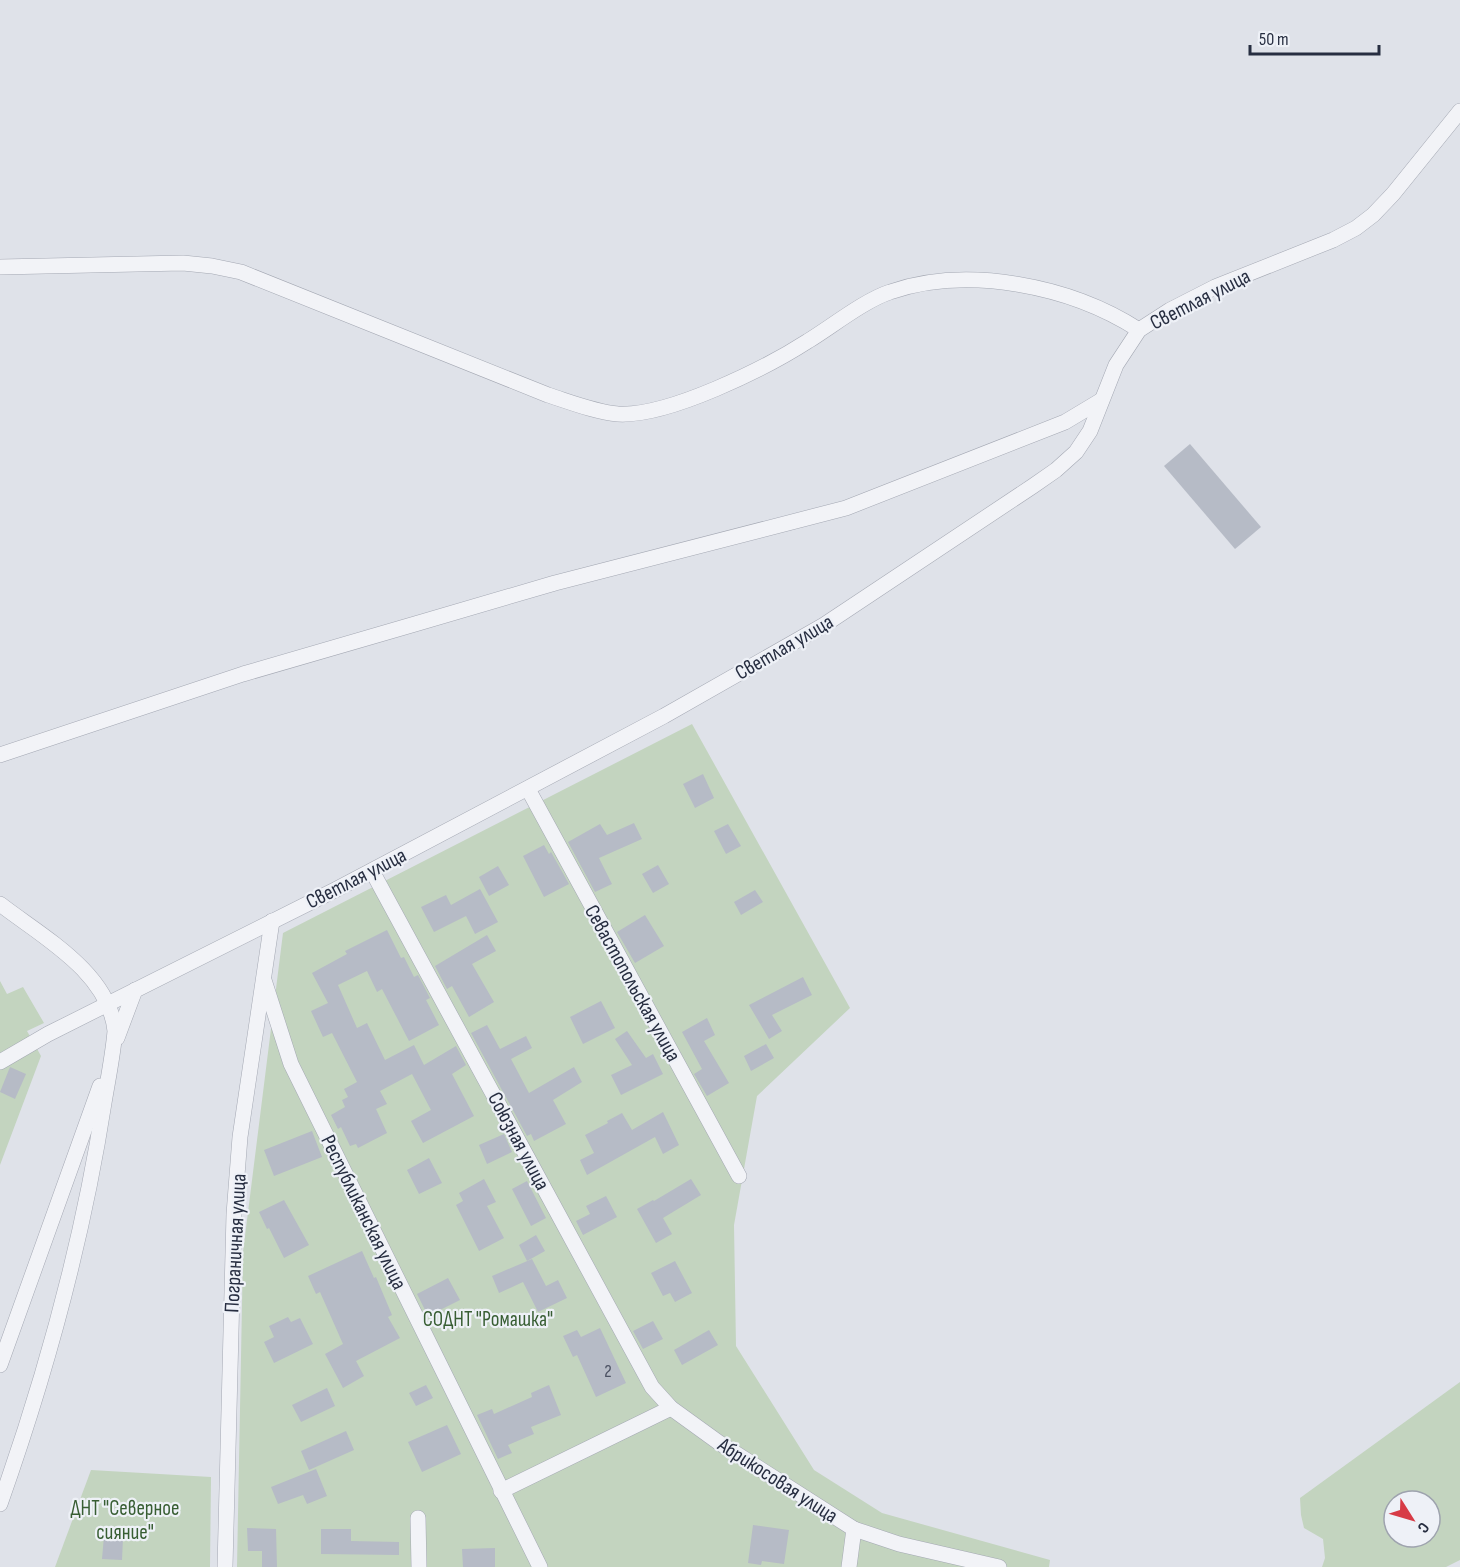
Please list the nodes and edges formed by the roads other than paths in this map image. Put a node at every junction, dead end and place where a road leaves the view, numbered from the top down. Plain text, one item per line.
1 (1460, 111) edge
2 (0, 267) edge
3 (1139, 330) junction
4 (1100, 401) junction
5 (0, 755) edge
6 (528, 789) junction
7 (372, 871) junction
8 (0, 903) edge
9 (272, 921) junction
10 (264, 980) junction
11 (135, 990) junction
12 (107, 1004) junction
13 (114, 1048) junction
14 (1, 1064) edge
15 (739, 1176) dead end
16 (0, 1365) edge
17 (671, 1408) junction
18 (501, 1491) junction
19 (0, 1504) edge
20 (418, 1518) dead end
21 (854, 1529) junction
22 (225, 1567) edge
23 (419, 1567) edge
24 (540, 1567) edge
25 (849, 1567) edge
26 (999, 1567) edge

1 - 3 street, Светлая улица
2 - 3 street
3 - 4 street, Светлая улица
4 - 5 street
4 - 6 street, Светлая улица
6 - 7 street, Светлая улица
6 - 15 street, Севастопольская улица
7 - 9 street, Светлая улица
7 - 17 street, Союзная улица
8 - 12 street
9 - 10 street, Пограничная улица
9 - 11 street, Светлая улица
10 - 18 street, Республиканская улица
10 - 22 street, Пограничная улица
11 - 12 street, Светлая улица
11 - 13 street
12 - 13 street
12 - 14 street, Светлая улица
13 - 16 street
13 - 19 street
17 - 18 street
17 - 21 street, Абрикосовая улица
18 - 24 street, Республиканская улица
20 - 23 street
21 - 25 street, Абрикосовая улица
21 - 26 street

